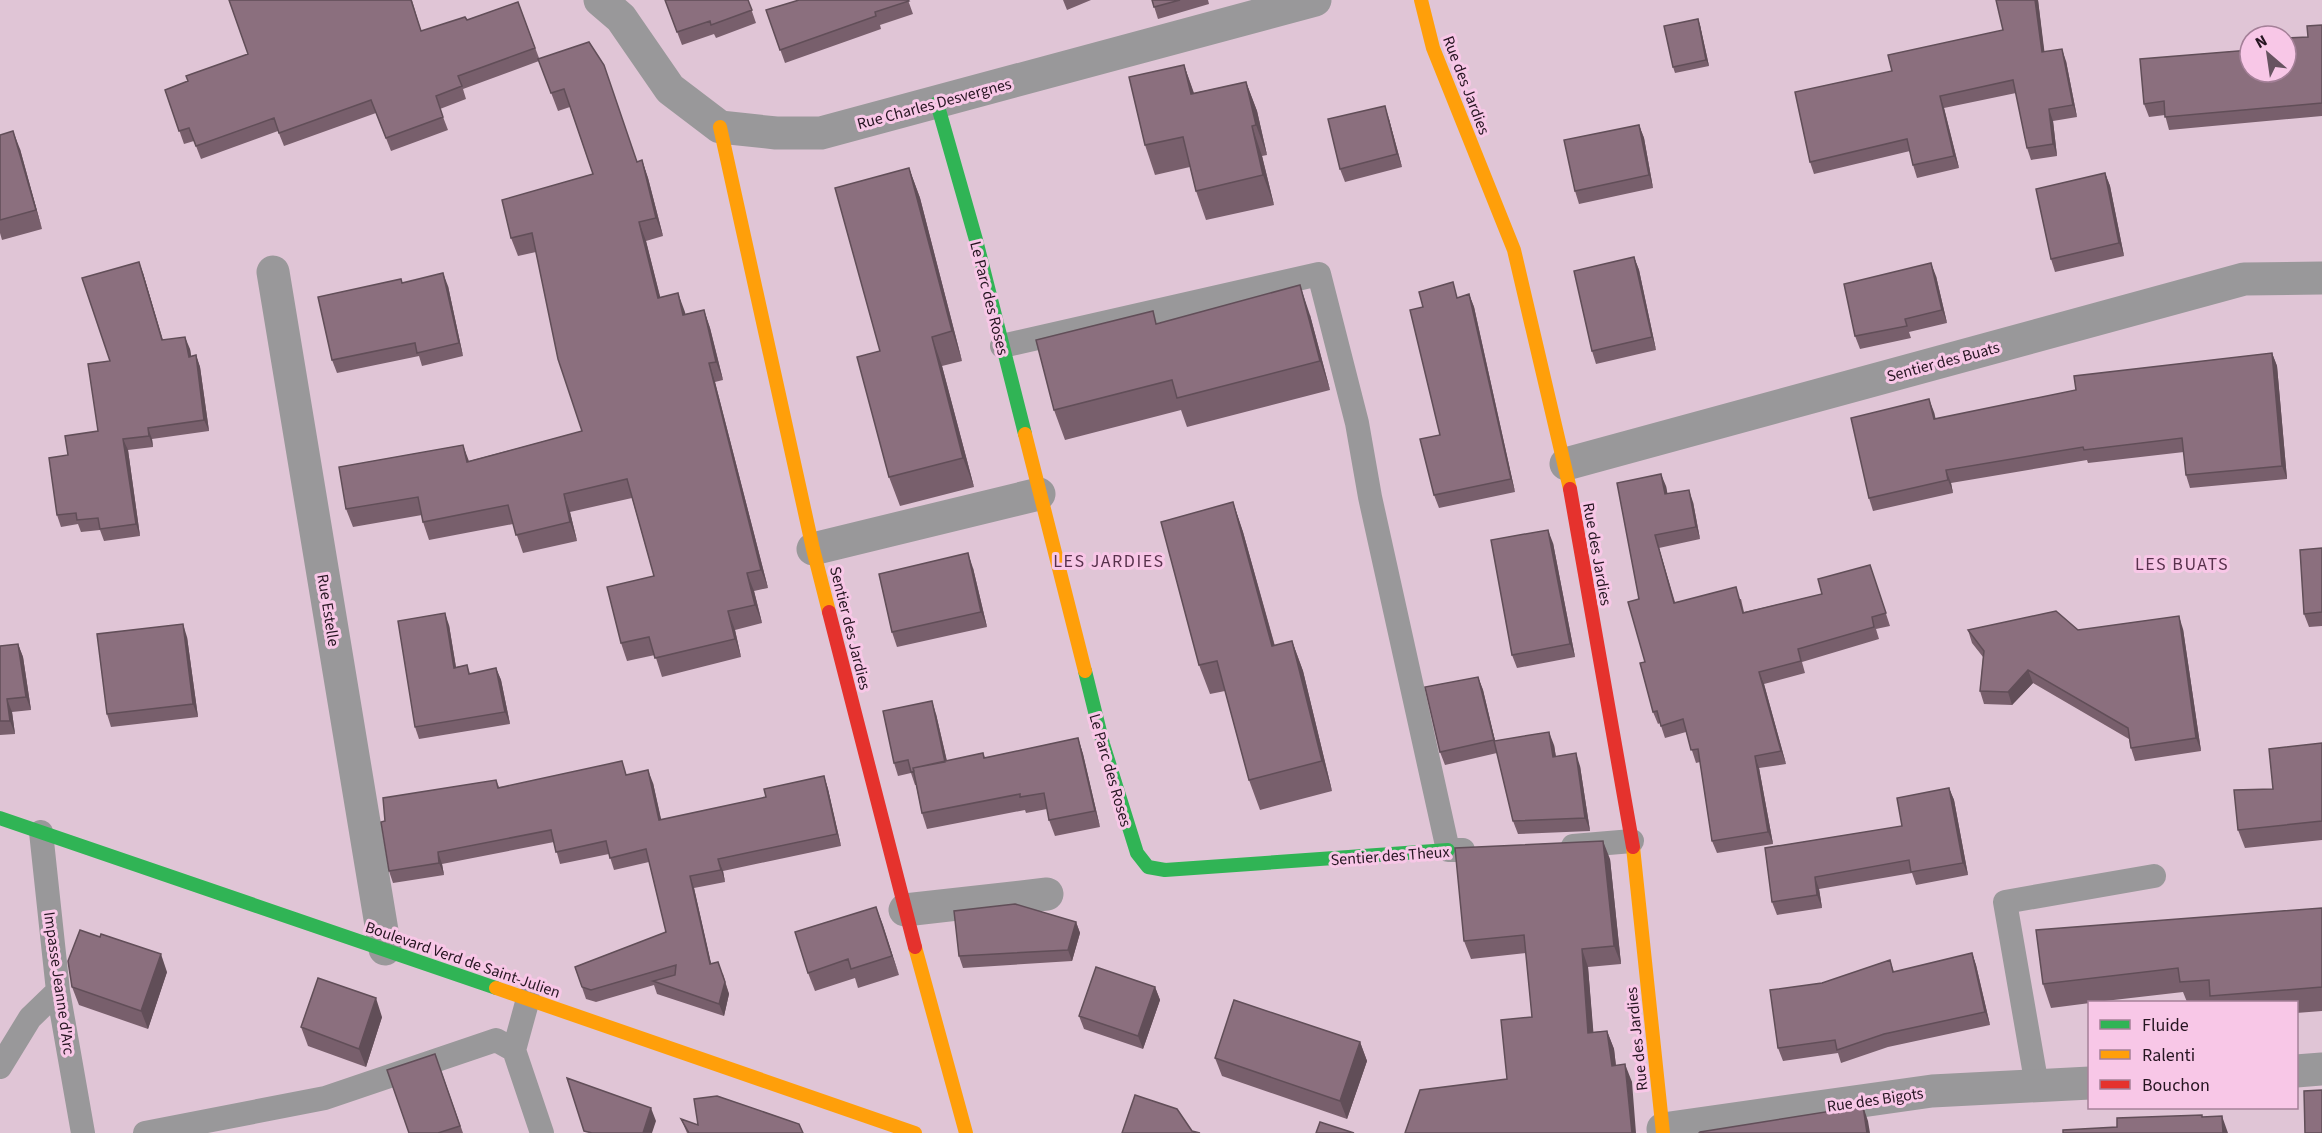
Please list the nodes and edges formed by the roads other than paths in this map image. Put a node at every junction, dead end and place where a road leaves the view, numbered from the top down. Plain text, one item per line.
1 (600, 0) edge
2 (1315, 0) edge
3 (1421, 0) edge
4 (937, 103) junction
5 (720, 127) junction
6 (273, 272) dead end
7 (2322, 278) edge
8 (1002, 346) junction
9 (1566, 464) junction
10 (1039, 494) junction
11 (813, 549) junction
12 (0, 818) edge
13 (41, 832) junction
14 (1632, 841) junction
15 (1548, 847) edge
16 (1481, 849) edge
17 (1448, 850) junction
18 (1148, 867) joint
19 (2154, 876) dead end
20 (1047, 894) dead end
21 (905, 910) junction
22 (385, 949) junction
23 (58, 992) junction
24 (528, 999) junction
25 (514, 1050) junction
26 (0, 1067) edge
27 (2322, 1069) edge
28 (2298, 1071) edge
29 (2088, 1083) edge
30 (2037, 1086) junction
31 (1663, 1131) edge
32 (83, 1133) edge
33 (145, 1133) edge
34 (542, 1133) edge
35 (915, 1133) edge
36 (966, 1133) edge

1 - 5 street
2 - 4 street, Rue Charles Desvergnes
3 - 9 street, Rue des Jardies
4 - 5 street, Rue Charles Desvergnes
4 - 8 street, Le Parc des Roses
5 - 11 street, Sentier des Jardies
6 - 22 street, Rue Estelle
7 - 9 street, Sentier des Buats
8 - 10 street, Le Parc des Roses
8 - 17 lane
9 - 14 street, Rue des Jardies
10 - 11 street
10 - 18 street, Le Parc des Roses
11 - 21 street, Sentier des Jardies
12 - 13 street, Boulevard Verd de Saint-Julien
13 - 22 street, Boulevard Verd de Saint-Julien
13 - 23 lane, Impasse Jeanne d'Arc
14 - 15 lane
14 - 31 street, Rue des Jardies
16 - 17 lane, Sentier des Theux
17 - 18 street, Sentier des Theux
19 - 30 lane
20 - 21 street
21 - 36 street, Sentier des Jardies
22 - 24 street, Boulevard Verd de Saint-Julien
23 - 26 lane
23 - 32 lane, Impasse Jeanne d'Arc
24 - 25 lane
24 - 35 street, Boulevard Verd de Saint-Julien
25 - 33 lane
25 - 34 lane
27 - 28 street
29 - 30 street, Rue des Bigots
30 - 31 street, Rue des Bigots

